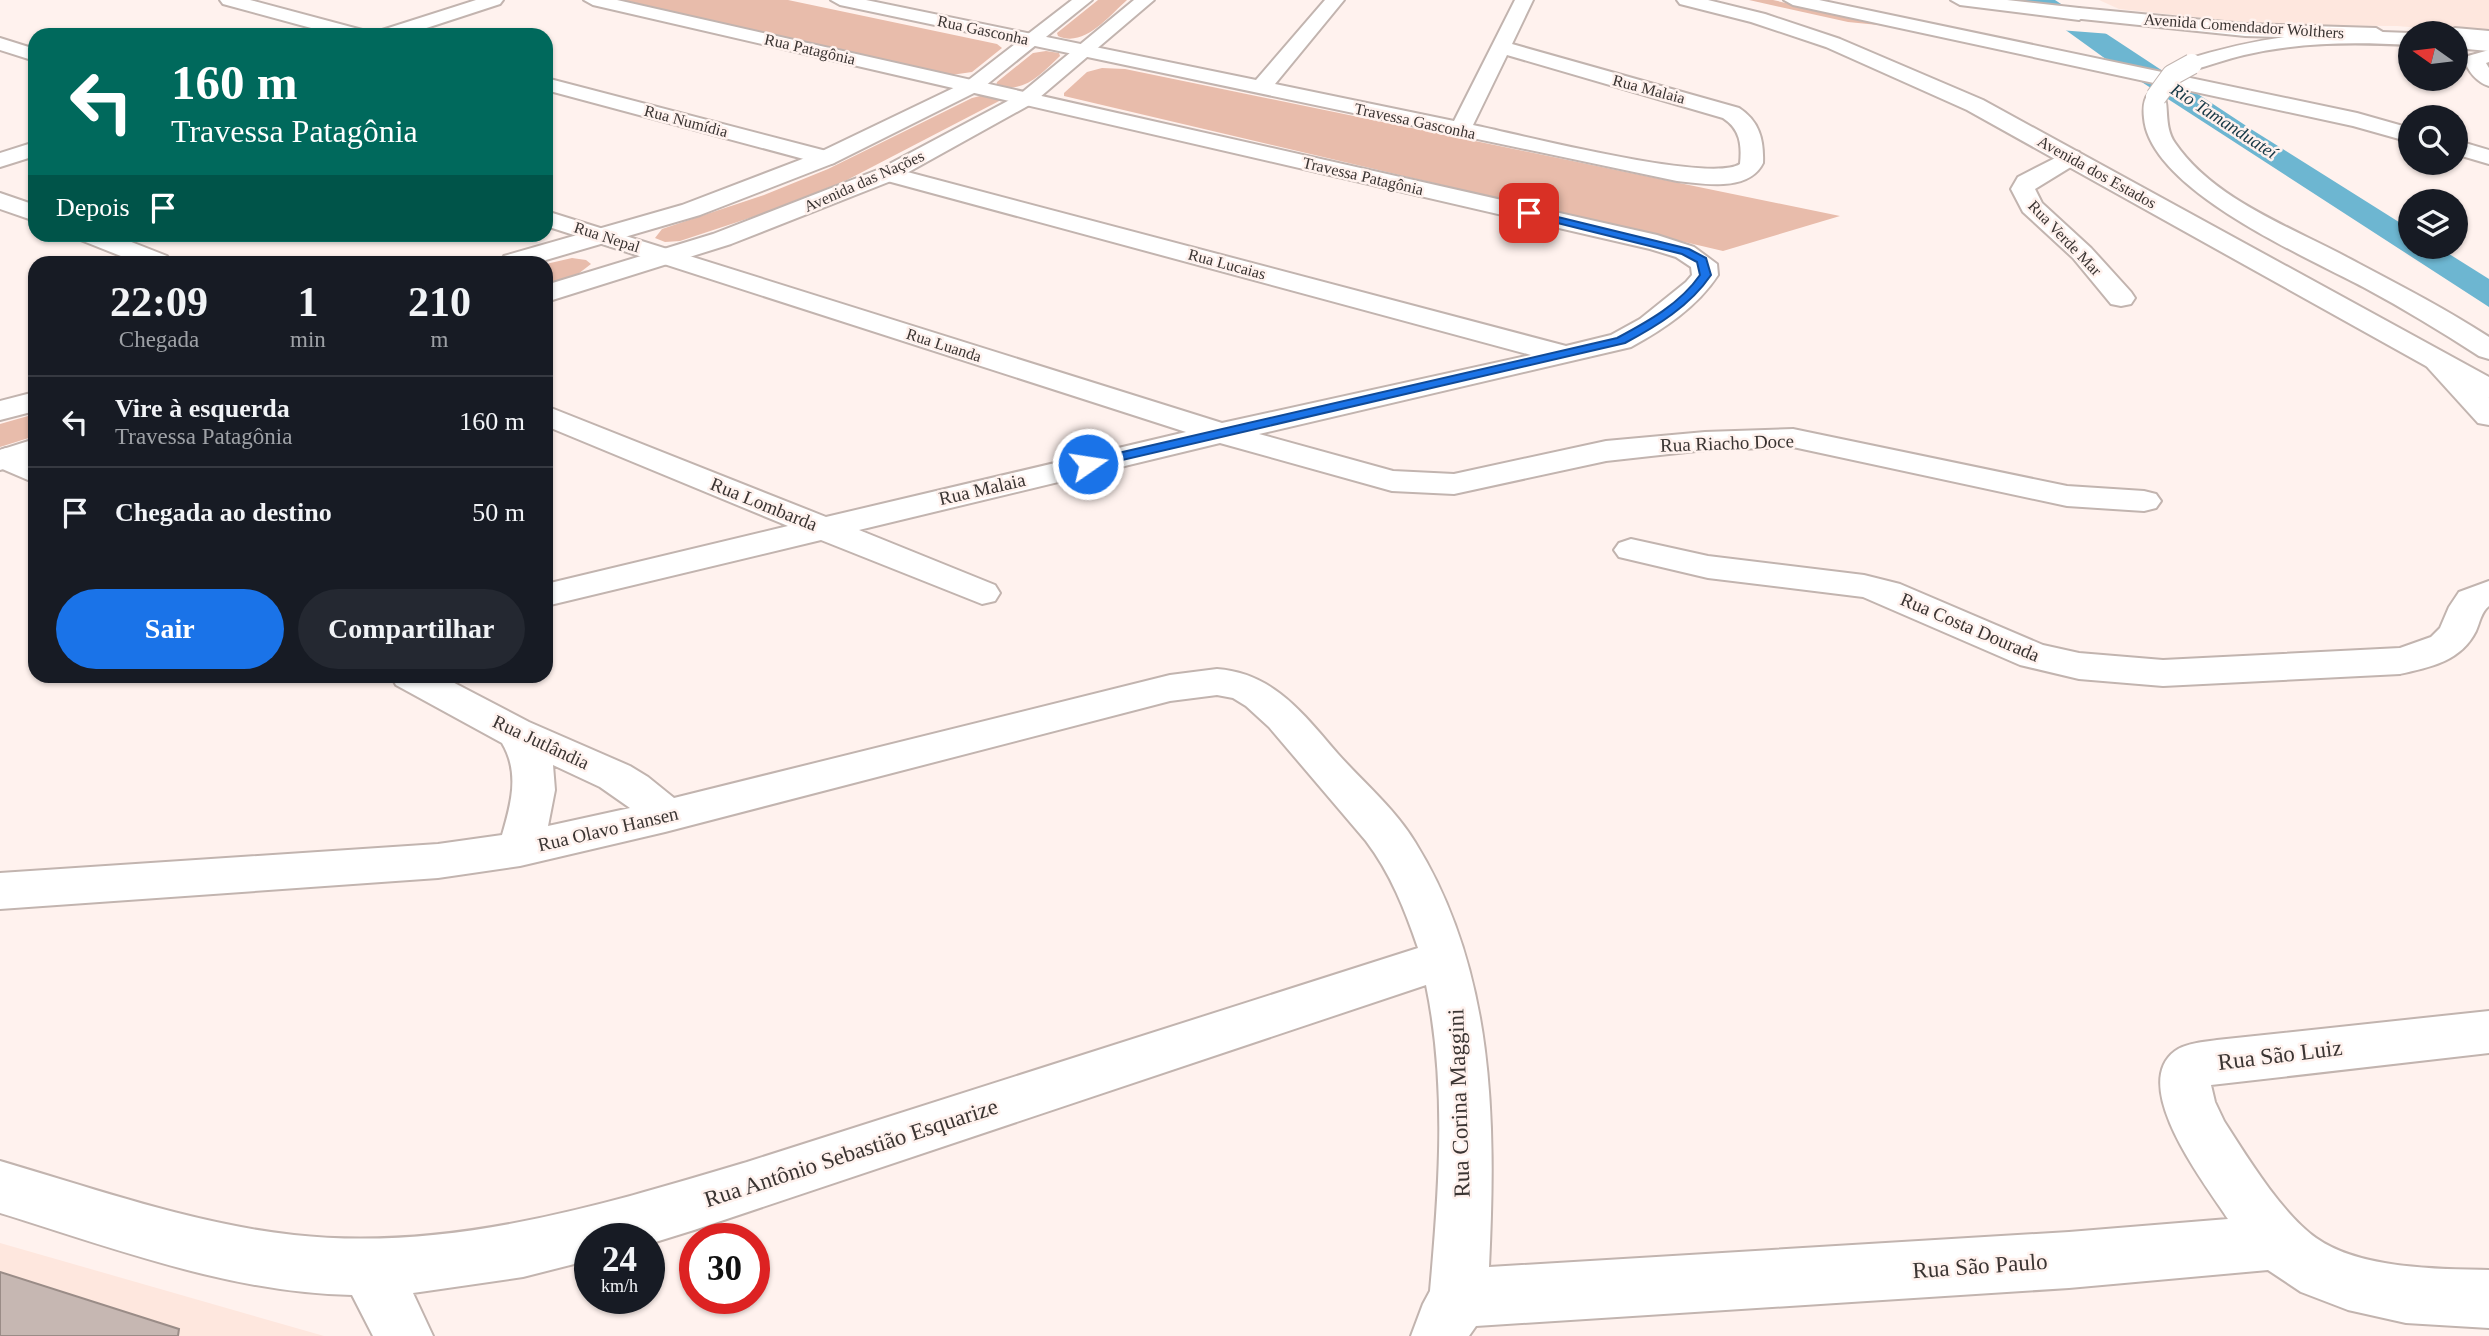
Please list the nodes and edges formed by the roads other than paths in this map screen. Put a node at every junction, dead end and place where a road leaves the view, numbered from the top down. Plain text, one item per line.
1 (229, 0) edge
2 (494, 0) edge
3 (593, 0) edge
4 (840, 0) edge
5 (908, 0) edge
6 (1083, 0) edge
7 (1145, 0) edge
8 (1335, 0) edge
9 (1524, 0) edge
10 (1686, 0) edge
11 (1793, 0) edge
12 (1960, 0) edge
13 (885, 9) junction
14 (333, 28) edge
15 (408, 28) edge
16 (2398, 34) edge
17 (2468, 35) edge
18 (2489, 37) edge
19 (2398, 39) edge
20 (1032, 40) junction
21 (2468, 43) edge
22 (0, 44) edge
23 (2489, 45) edge
24 (1500, 47) junction
25 (28, 53) edge
26 (1085, 53) junction
27 (2489, 57) edge
28 (2489, 80) edge
29 (553, 86) edge
30 (973, 86) junction
31 (1260, 89) junction
32 (1026, 99) junction
33 (1460, 130) junction
34 (2398, 132) edge
35 (28, 151) edge
36 (2468, 151) edge
37 (2071, 157) junction
38 (2489, 157) edge
39 (826, 158) junction
40 (0, 160) edge
41 (1746, 171) joint
42 (888, 174) junction
43 (0, 200) edge
44 (28, 211) edge
45 (553, 220) edge
46 (604, 236) junction
47 (107, 242) edge
48 (143, 256) edge
49 (534, 256) edge
50 (667, 256) junction
51 (1698, 257) joint
52 (553, 292) edge
53 (2121, 298) dead end
54 (2489, 350) edge
55 (1565, 355) junction
56 (2439, 363) junction
57 (2489, 389) edge
58 (28, 403) edge
59 (0, 411) edge
60 (2489, 416) edge
61 (553, 418) edge
62 (1221, 433) junction
63 (14, 456) edge
64 (28, 468) edge
65 (1392, 481) joint
66 (2144, 500) dead end
67 (821, 527) junction
68 (1631, 550) dead end
69 (2489, 592) edge
70 (553, 593) edge
71 (982, 593) dead end
72 (1202, 682) joint
73 (423, 683) edge
74 (517, 733) junction
75 (665, 816) junction
76 (520, 849) junction
77 (0, 891) edge
78 (1445, 959) junction
79 (2489, 1032) edge
80 (0, 1187) edge
81 (2278, 1242) junction
82 (368, 1268) junction
83 (2489, 1299) edge
84 (1449, 1317) edge
85 (404, 1336) edge

1 - 14 main road
2 - 15 main road
3 - 30 main road, Rua Patagônia
4 - 13 main road, Rua Gasconha
5 - 13 main road
6 - 20 main road, Avenida das Nações
7 - 26 main road, Avenida das Nações
8 - 31 main road
9 - 24 main road
10 - 37 main road, Avenida dos Estados
11 - 34 main road
12 - 16 main road, Avenida Comendador Wolthers
13 - 20 main road, Rua Gasconha
17 - 18 main road
19 - 54 main road, bridge
20 - 26 main road, Rua Gasconha
20 - 30 main road, Avenida das Nações
21 - 23 main road
22 - 25 main road
24 - 33 main road
24 - 41 main road, Rua Malaia
26 - 31 main road, Travessa Gasconha
26 - 32 main road, Avenida das Nações
27 - 28 main road
29 - 39 main road, Rua Numídia
30 - 32 main road, Rua Patagônia
30 - 39 main road, Avenida das Nações
31 - 33 main road, Travessa Gasconha
32 - 42 main road, Avenida das Nações
32 - 51 main road, Travessa Patagônia
33 - 41 main road, Travessa Gasconha
35 - 40 main road
36 - 38 main road
37 - 53 main road, Rua Verde Mar
37 - 56 main road, Avenida dos Estados
39 - 46 main road, Avenida das Nações
42 - 50 main road, Avenida das Nações
42 - 55 main road, Rua Lucaias
43 - 44 main road
45 - 46 main road, Rua Nepal
46 - 49 main road, Avenida das Nações
46 - 50 main road, Rua Nepal
47 - 48 main road
50 - 52 main road, Avenida das Nações
50 - 62 main road, Rua Luanda
51 - 55 main road, Rua Malaia
55 - 62 main road, Rua Malaia
56 - 57 main road, Avenida dos Estados
56 - 60 main road
58 - 59 main road
61 - 67 main road, Rua Lombarda
62 - 65 main road, Rua Luanda
62 - 67 main road, Rua Malaia
63 - 64 main road
65 - 66 main road, Rua Riacho Doce
67 - 70 main road, Rua Malaia
67 - 71 main road, Rua Lombarda
68 - 69 main road, Rua Costa Dourada
72 - 75 main road, Rua Olavo Hansen
72 - 78 main road, Rua Corina Maggini
73 - 74 main road, Rua Jutlândia
74 - 75 main road, Rua Jutlândia
74 - 76 main road
75 - 76 main road, Rua Olavo Hansen
76 - 77 main road, Rua Olavo Hansen
78 - 82 main road, Rua Antônio Sebastião Esquarize
78 - 84 main road, Rua Corina Maggini
79 - 81 main road, Rua São Luiz
80 - 82 main road, Rua Antônio Sebastião Esquarize
81 - 83 main road
81 - 84 main road, Rua São Paulo
82 - 85 main road

